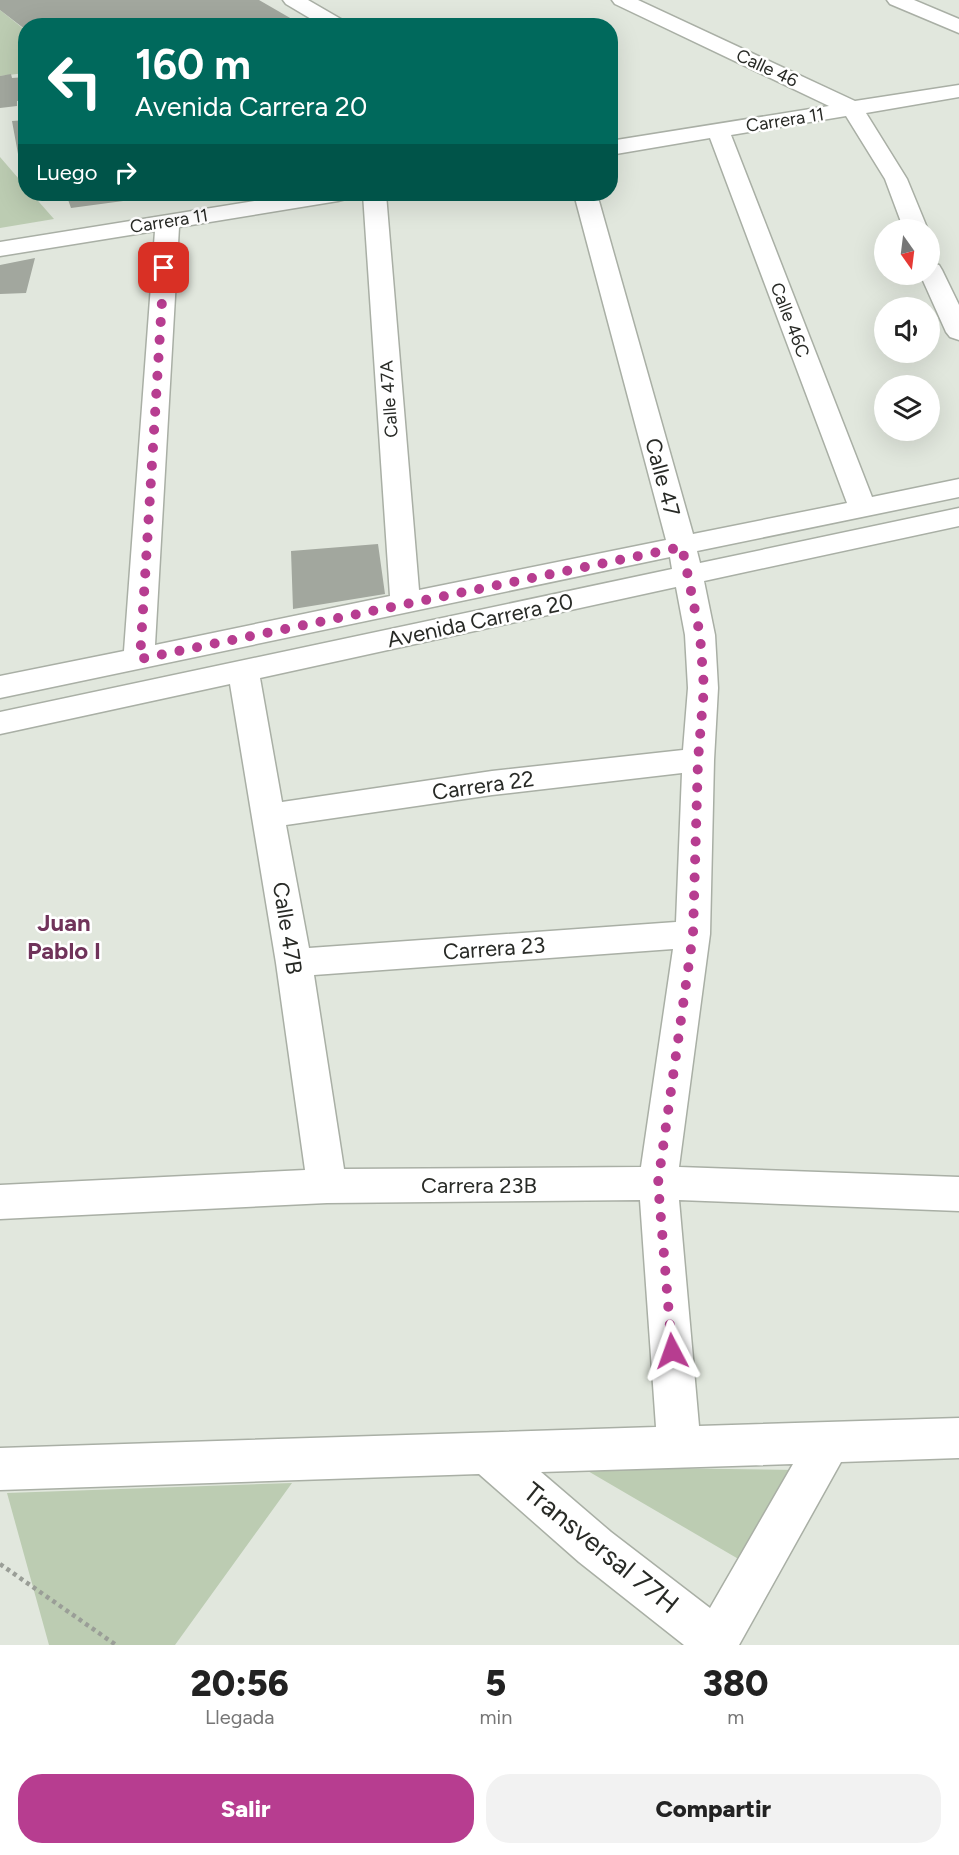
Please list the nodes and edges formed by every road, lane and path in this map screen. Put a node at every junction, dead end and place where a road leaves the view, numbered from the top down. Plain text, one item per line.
1 (335, 0) edge
2 (622, 0) edge
3 (897, 0) edge
4 (301, 5) edge
5 (325, 18) edge
6 (959, 27) edge
7 (959, 91) edge
8 (852, 108) junction
9 (718, 130) junction
10 (618, 147) edge
11 (295, 201) edge
12 (375, 201) edge
13 (587, 201) edge
14 (912, 219) edge
15 (167, 222) junction
16 (0, 249) edge
17 (937, 285) edge
18 (959, 332) edge
19 (959, 488) edge
20 (863, 509) junction
21 (959, 518) edge
22 (686, 561) junction
23 (405, 604) junction
24 (140, 659) junction
25 (243, 671) junction
26 (0, 687) edge
27 (0, 723) edge
28 (698, 760) junction
29 (269, 816) junction
30 (693, 934) junction
31 (294, 963) junction
32 (658, 1183) junction
33 (327, 1186) junction
34 (959, 1194) edge
35 (0, 1203) edge
36 (829, 1442) junction
37 (948, 1444) edge
38 (679, 1446) junction
39 (487, 1453) junction
40 (0, 1469) edge
41 (0, 1564) edge
42 (117, 1645) edge

1 - 4 street
2 - 8 street, Calle 46
3 - 6 street
4 - 5 street
7 - 8 street, Carrera 11
8 - 9 street, Carrera 11
8 - 14 street
9 - 10 street, Carrera 11
9 - 20 street, Calle 46C
11 - 15 street, Carrera 11
12 - 23 street, Calle 47A
13 - 22 street, Calle 47
15 - 16 street, Carrera 11
15 - 24 street
17 - 18 street
19 - 20 street, Avenida Carrera 20
20 - 22 street, Avenida Carrera 20
21 - 22 street, Avenida Carrera 20
22 - 23 street, Avenida Carrera 20
22 - 25 street, Avenida Carrera 20
22 - 28 street, Calle 47
23 - 24 street, Avenida Carrera 20
24 - 26 street, Avenida Carrera 20
25 - 27 street, Avenida Carrera 20
25 - 29 street, Calle 47B
28 - 29 street, Carrera 22
28 - 30 street, Calle 47
29 - 31 street, Calle 47B
30 - 31 street, Carrera 23
30 - 32 street, Calle 47
31 - 33 street, Calle 47B
32 - 33 street, Carrera 23B
32 - 34 street, Carrera 23B
32 - 38 street, Calle 47
33 - 35 street, Carrera 23B
36 - 37 street
36 - 38 street
36 - 39 street, Transversal 77H
38 - 39 street
39 - 40 street
41 - 42 path

